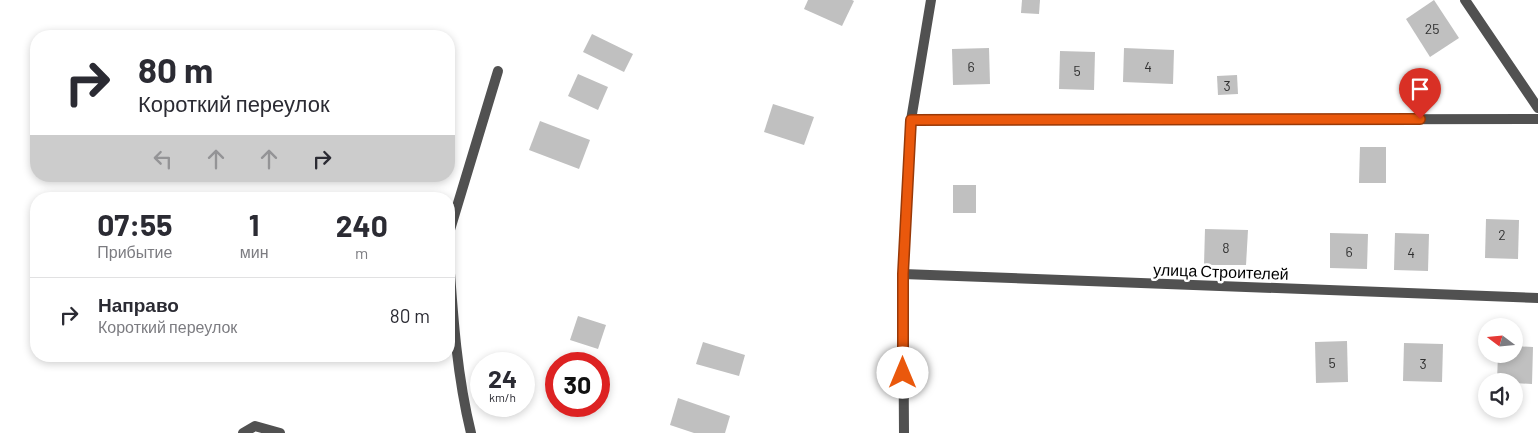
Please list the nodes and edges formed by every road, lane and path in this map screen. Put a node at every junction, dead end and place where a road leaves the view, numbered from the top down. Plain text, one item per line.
1 (931, 0) edge
2 (1465, 0) edge
3 (498, 71) dead end
4 (1538, 108) edge
5 (1538, 119) edge
6 (911, 120) junction
7 (455, 213) edge
8 (903, 274) junction
9 (1538, 298) edge
10 (455, 332) edge
11 (242, 433) edge
12 (280, 433) edge
13 (471, 433) edge
14 (904, 433) edge

1 - 6 street
2 - 4 street
3 - 7 street
5 - 6 street
6 - 8 street
8 - 9 street, улица Строителей
8 - 14 street
10 - 13 street
11 - 12 street

